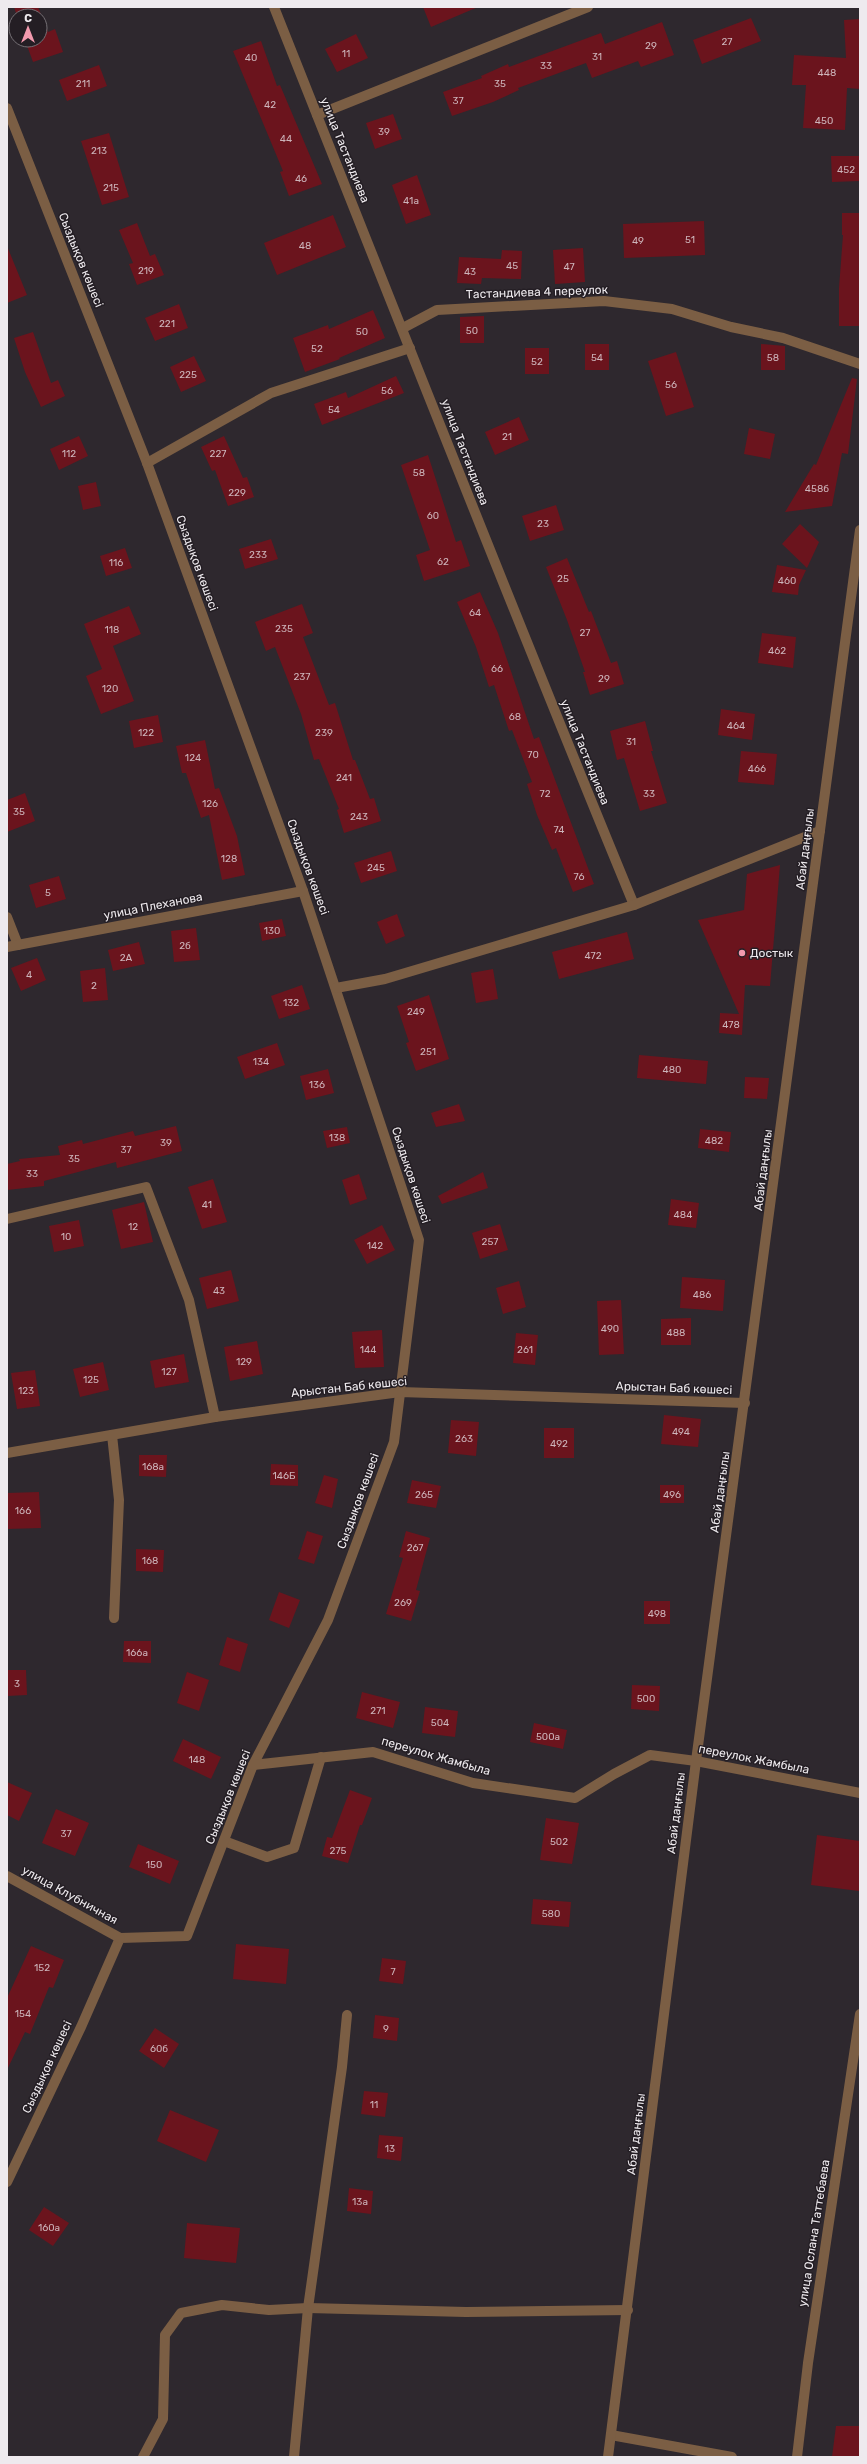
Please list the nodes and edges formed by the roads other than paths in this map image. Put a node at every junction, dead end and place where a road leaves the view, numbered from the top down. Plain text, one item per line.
1 (274, 7) edge
2 (588, 7) edge
3 (7, 108) edge
4 (317, 115) junction
5 (403, 328) junction
6 (410, 348) junction
7 (860, 364) edge
8 (147, 463) junction
9 (860, 530) edge
10 (820, 831) junction
11 (303, 891) junction
12 (634, 905) junction
13 (7, 917) edge
14 (18, 944) junction
15 (7, 947) edge
16 (336, 988) junction
17 (7, 1219) edge
18 (400, 1392) junction
19 (745, 1404) junction
20 (215, 1417) junction
21 (112, 1435) junction
22 (7, 1453) edge
23 (114, 1618) dead end
24 (321, 1757) junction
25 (696, 1761) junction
26 (253, 1765) junction
27 (860, 1793) edge
28 (224, 1841) junction
29 (7, 1876) edge
30 (120, 1938) junction
31 (860, 2014) edge
32 (347, 2015) dead end
33 (7, 2182) edge
34 (308, 2308) junction
35 (628, 2310) junction
36 (611, 2435) junction
37 (143, 2457) edge
38 (294, 2457) edge
39 (608, 2457) edge
40 (732, 2457) edge
41 (797, 2457) edge

1 - 4 street, улица Тастандиева
2 - 4 street
3 - 8 street, Сыздықов көшесі
4 - 5 street, улица Тастандиева
5 - 6 street, улица Тастандиева
5 - 7 street, Тастандиева 4 переулок
6 - 8 street
6 - 12 street, улица Тастандиева
8 - 11 street, Сыздықов көшесі
9 - 10 street, Абай даңғылы
10 - 12 street
10 - 19 street, Абай даңғылы
11 - 14 street, улица Плеханова
11 - 16 street, Сыздықов көшесі
12 - 16 street
13 - 14 street
14 - 15 street, улица Плеханова
16 - 18 street, Сыздықов көшесі
17 - 20 street
18 - 19 street, Арыстан Баб көшесі
18 - 20 street, Арыстан Баб көшесі
18 - 26 street, Сыздықов көшесі
19 - 25 street, Абай даңғылы
20 - 21 street, Арыстан Баб көшесі
21 - 22 street, Арыстан Баб көшесі
21 - 23 street
24 - 25 street, переулок Жамбыла
24 - 26 street, переулок Жамбыла
24 - 28 street
25 - 27 street, переулок Жамбыла
25 - 35 street, Абай даңғылы
26 - 28 street, Сыздықов көшесі
28 - 30 street, Сыздықов көшесі
29 - 30 street, улица Клубничная
30 - 33 street, Сыздықов көшесі
31 - 41 street, улица Ослана Таттебаева
32 - 34 street
34 - 35 street
34 - 37 street
34 - 38 street
35 - 36 street, Абай даңғылы
36 - 39 street, Абай даңғылы
36 - 40 street

